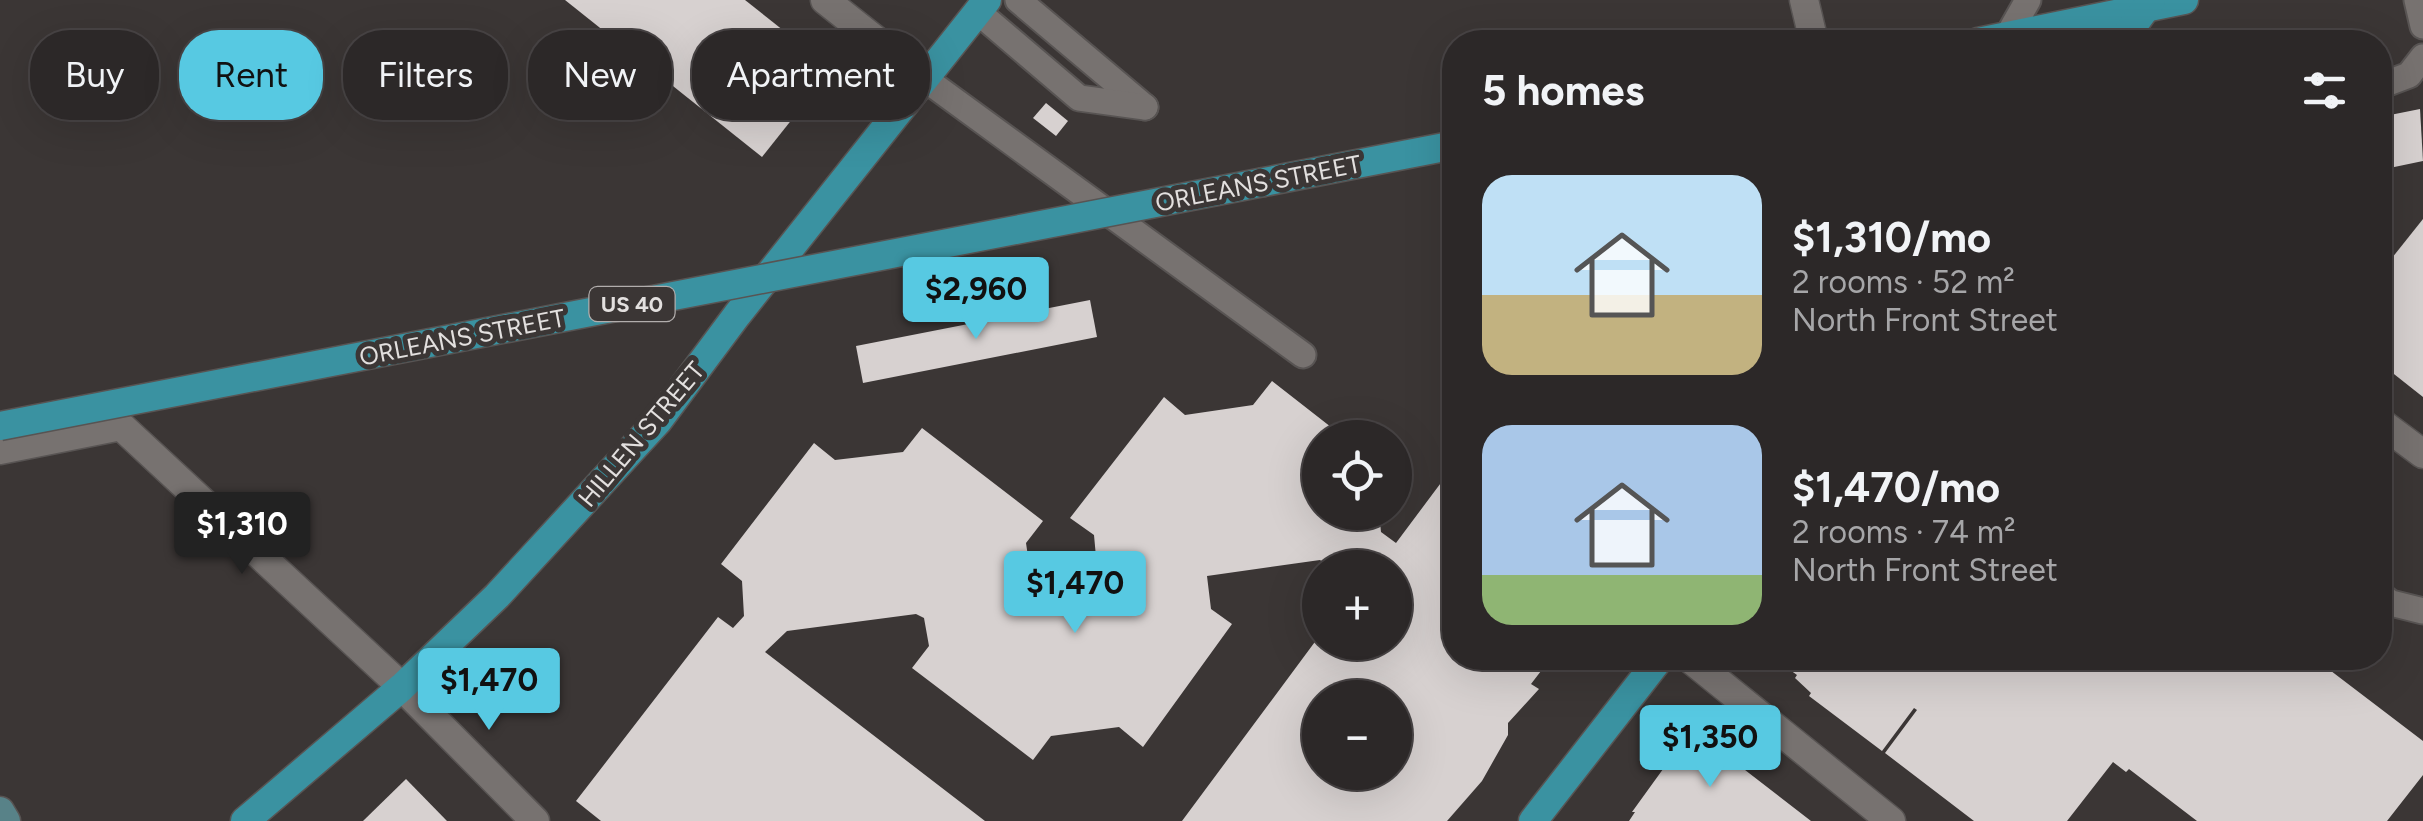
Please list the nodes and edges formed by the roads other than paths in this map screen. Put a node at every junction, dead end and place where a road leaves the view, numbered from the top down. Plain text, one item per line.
1 (825, 0) edge
2 (1018, 0) edge
3 (1804, 0) edge
4 (2028, 0) edge
5 (2184, 0) edge
6 (2417, 0) edge
7 (2150, 4) edge
8 (982, 6) edge
9 (2423, 26) edge
10 (863, 30) edge
11 (1811, 30) edge
12 (2012, 30) edge
13 (2038, 30) edge
14 (2130, 30) edge
15 (2423, 57) edge
16 (930, 73) edge
17 (2392, 82) edge
18 (930, 83) edge
19 (892, 120) edge
20 (1442, 148) edge
21 (1303, 356) dead end
22 (0, 426) edge
23 (2392, 431) edge
24 (0, 450) edge
25 (2423, 454) edge
26 (2392, 603) edge
27 (2423, 612) edge
28 (1651, 670) edge
29 (1704, 670) edge
30 (402, 687) junction
31 (0, 812) edge
32 (6, 821) edge
33 (245, 821) edge
34 (535, 821) edge
35 (1533, 821) edge
36 (1891, 821) edge

1 - 10 street
2 - 8 lane
3 - 11 street
4 - 12 lane
5 - 7 main road
6 - 9 lane
7 - 13 main road
7 - 14 main road
8 - 16 main road, HILLEN STREET
15 - 17 lane
18 - 21 lane
19 - 30 main road, HILLEN STREET
20 - 22 main road, ORLEANS STREET / US 40, bridge
23 - 25 street
24 - 30 street
26 - 27 lane
28 - 35 main road
29 - 36 street
30 - 33 main road, HILLEN STREET
30 - 34 street
31 - 32 main road

